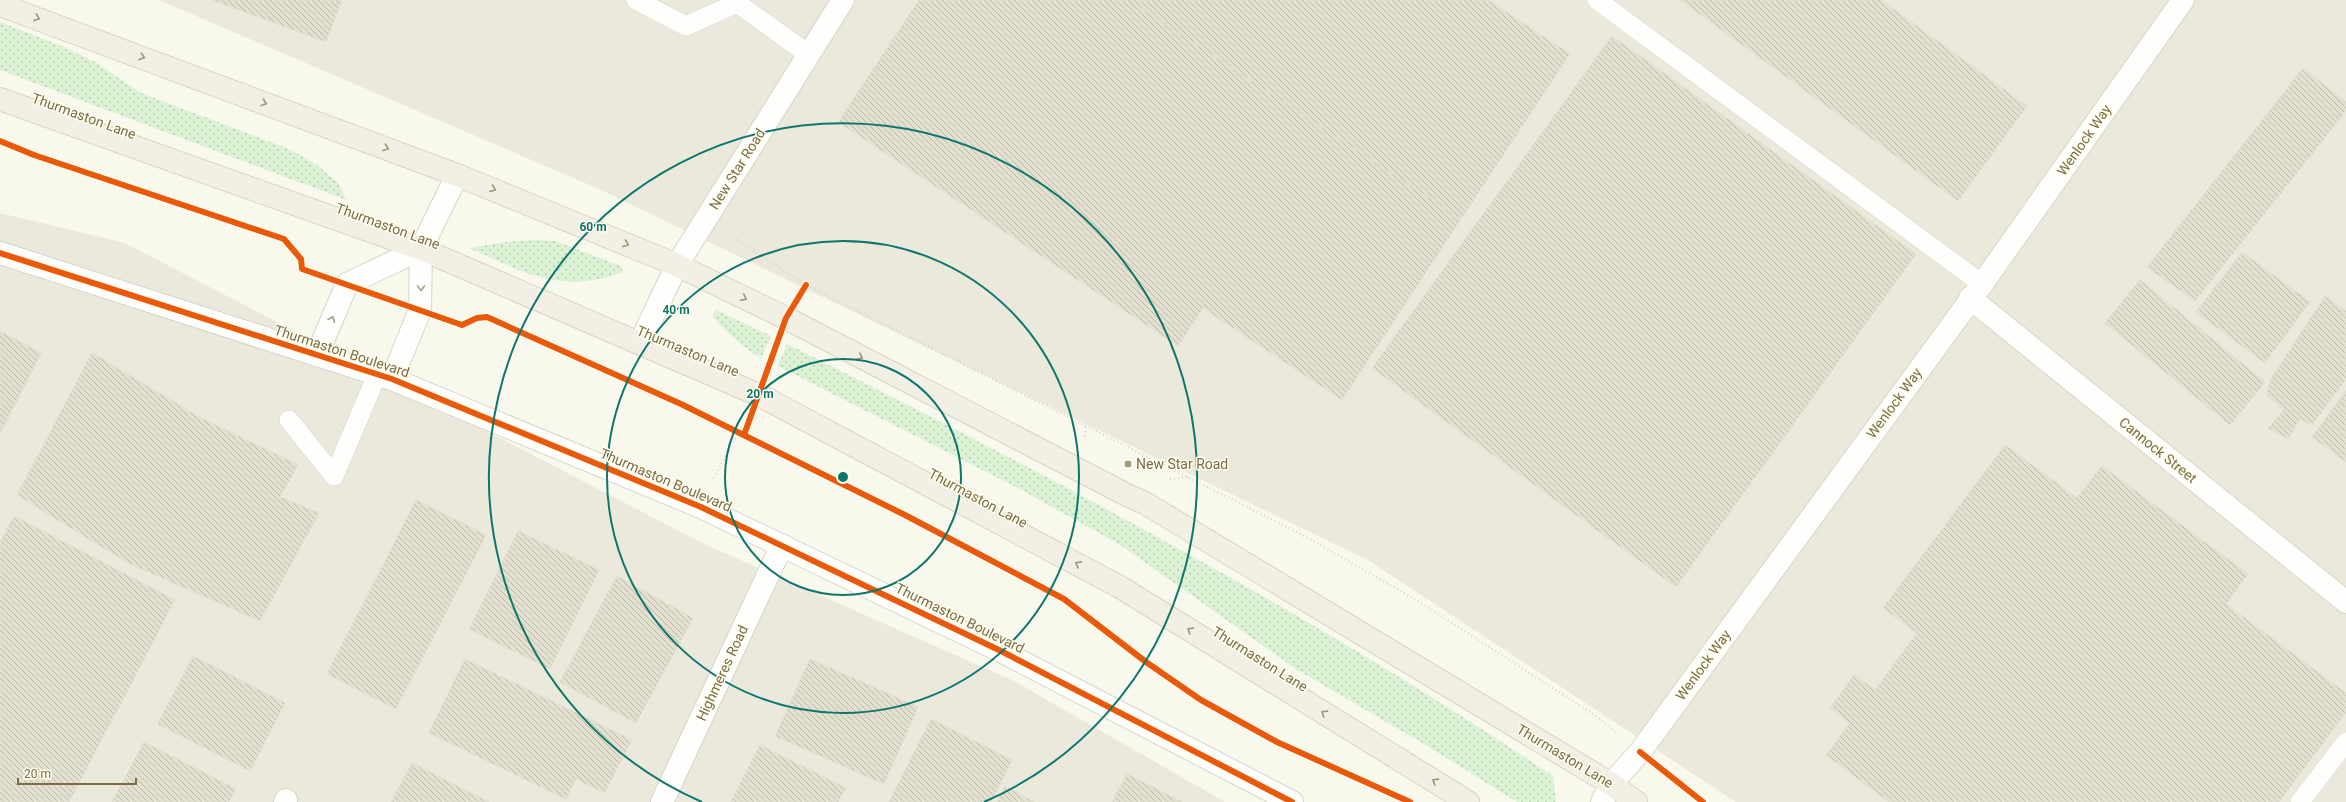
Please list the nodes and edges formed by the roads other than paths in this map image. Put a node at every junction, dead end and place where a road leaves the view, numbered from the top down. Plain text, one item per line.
1 (636, 0) edge
2 (843, 0) edge
3 (1597, 0) edge
4 (2182, 0) edge
5 (737, 1) edge
6 (0, 5) edge
7 (808, 54) junction
8 (0, 99) edge
9 (457, 175) junction
10 (421, 250) junction
11 (0, 253) edge
12 (677, 265) junction
13 (1976, 291) junction
14 (640, 344) junction
15 (318, 355) junction
16 (385, 377) junction
17 (289, 420) dead end
18 (782, 545) junction
19 (2346, 602) edge
20 (2346, 742) edge
21 (1607, 793) edge
22 (662, 802) edge
23 (1292, 802) edge
24 (1468, 802) edge
25 (1636, 802) edge
26 (2300, 802) edge

1 - 5 lane
2 - 7 street, New Star Road
3 - 13 lane
4 - 13 street, Wenlock Way
5 - 7 lane
6 -> 9 highway, Thurmaston Lane
7 - 12 street, New Star Road
8 - 10 highway, Thurmaston Lane
9 - 10 street
9 -> 12 highway, Thurmaston Lane
10 - 14 highway, Thurmaston Lane
15 -> 10 street
10 -> 16 street
11 - 15 street, Thurmaston Boulevard
12 - 14 street, New Star Road
12 -> 21 highway, Thurmaston Lane
13 - 19 street, Cannock Street
13 - 21 street, Wenlock Way
24 -> 14 highway, Thurmaston Lane
15 - 16 street, Thurmaston Boulevard
16 - 17 lane
16 - 18 street, Thurmaston Boulevard
18 - 22 street, Highmeres Road
18 - 23 street, Thurmaston Boulevard
20 - 26 lane
21 - 25 highway, Thurmaston Lane

